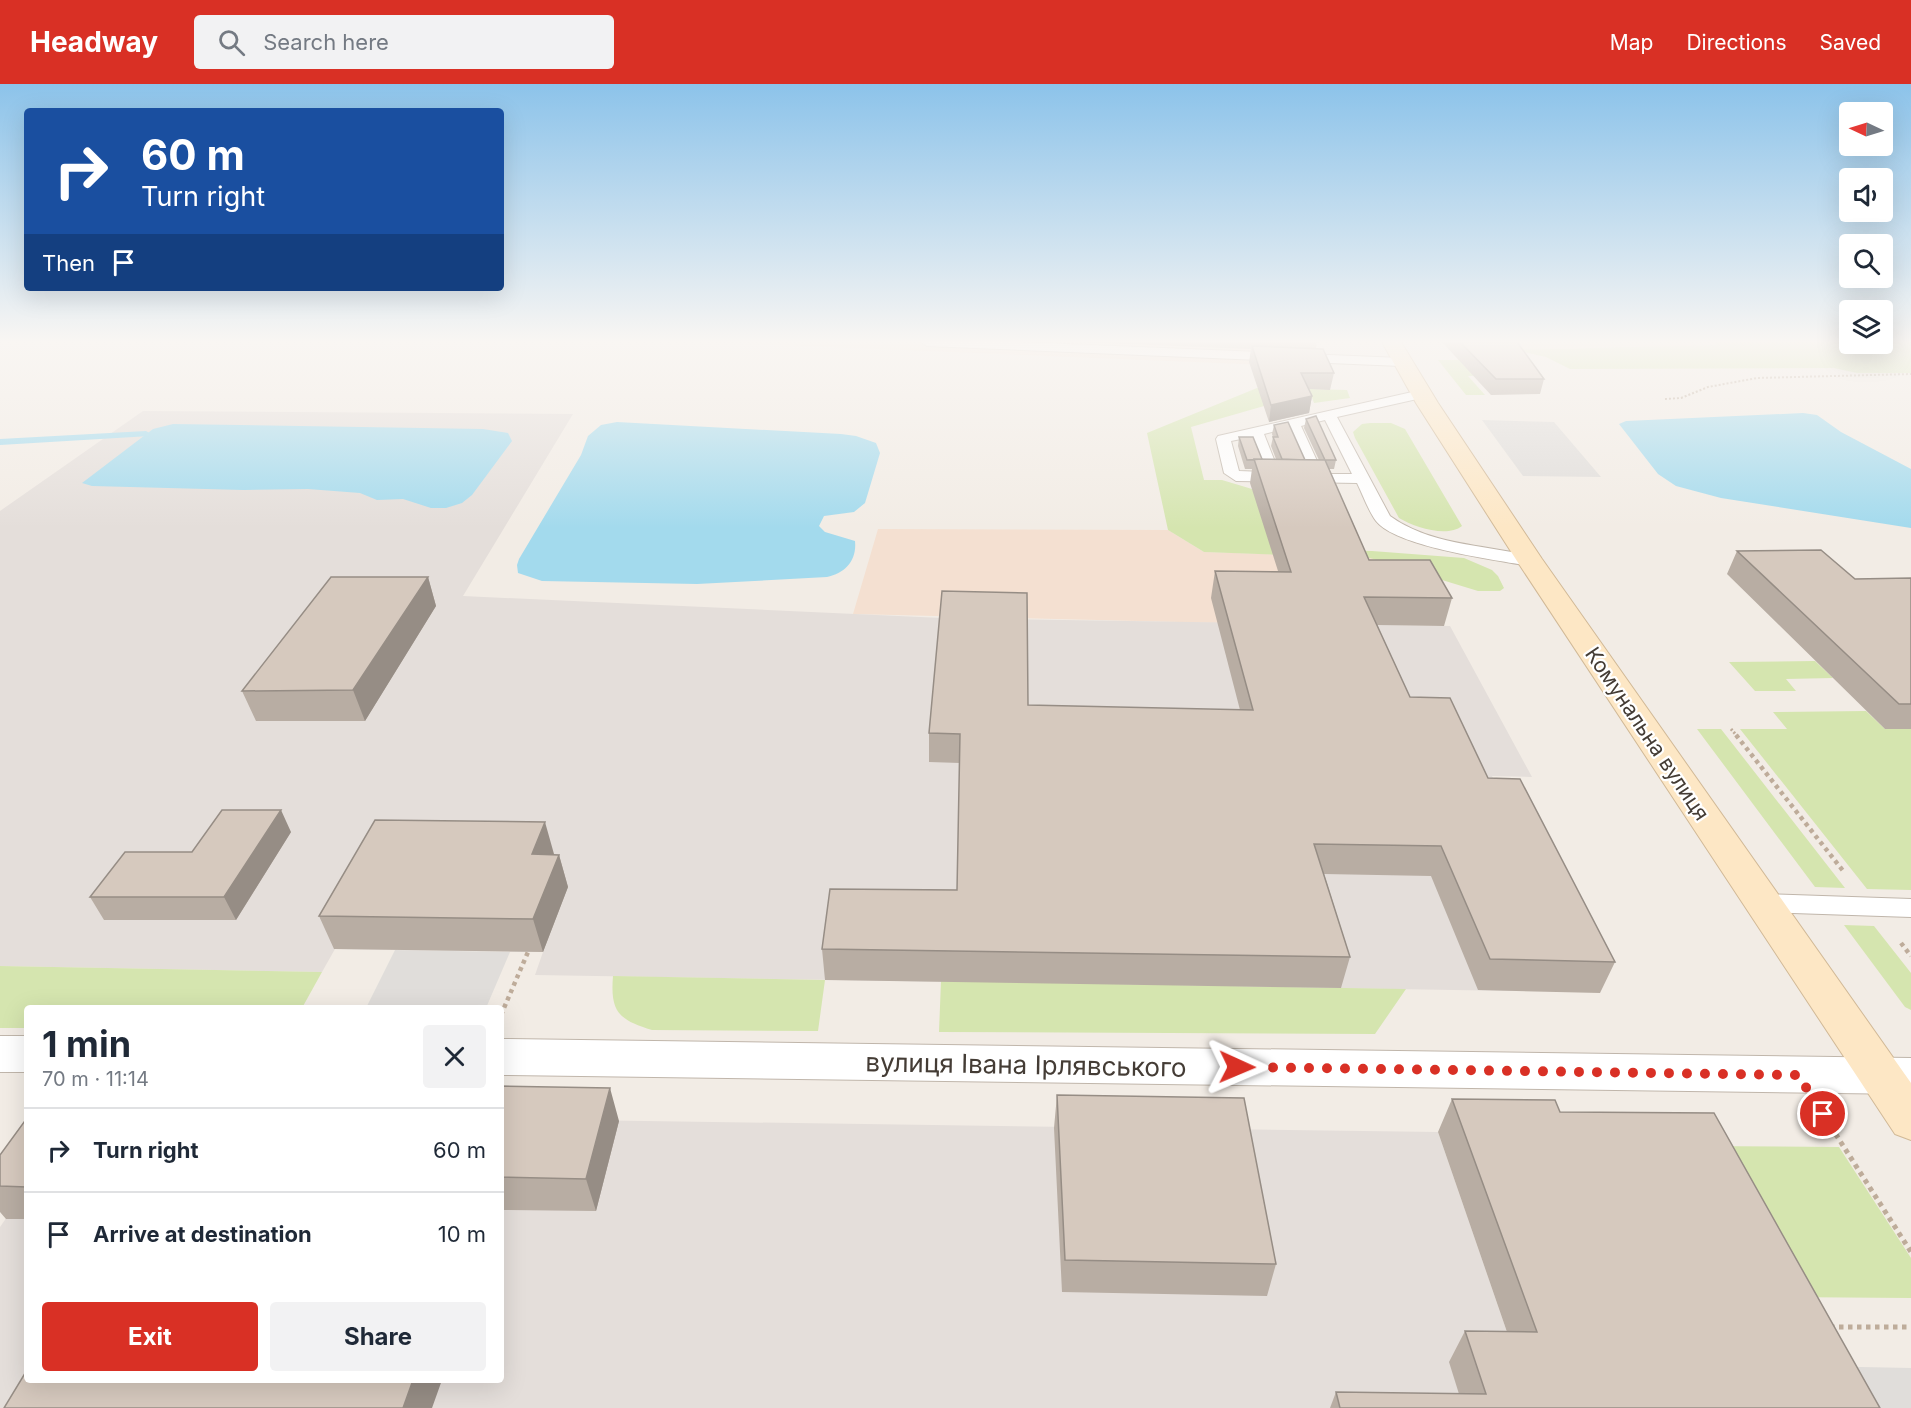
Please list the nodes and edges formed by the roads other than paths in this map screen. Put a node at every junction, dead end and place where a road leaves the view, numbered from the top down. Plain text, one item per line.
1 (1376, 404) edge
2 (1427, 404) edge
3 (1329, 414) junction
4 (1292, 422) junction
5 (1256, 430) junction
6 (1273, 477) junction
7 (1317, 478) junction
8 (1362, 479) junction
9 (1530, 561) junction
10 (1761, 903) junction
11 (1911, 908) edge
12 (0, 1054) edge
13 (24, 1054) edge
14 (504, 1058) edge
15 (1895, 1076) edge
16 (1911, 1120) edge

1 - 3 lane
2 - 9 main road, Комунальна вулиця
3 - 4 lane
3 - 8 lane
4 - 5 lane
4 - 7 lane
5 - 6 lane
5 - 6 lane
6 - 7 lane
7 - 8 lane
8 - 9 lane
9 - 10 main road, Комунальна вулиця
10 - 11 lane
10 - 15 main road, Комунальна вулиця
12 - 13 street
14 - 15 street, вулиця Івана Ірлявського
15 - 16 main road, Комунальна вулиця

